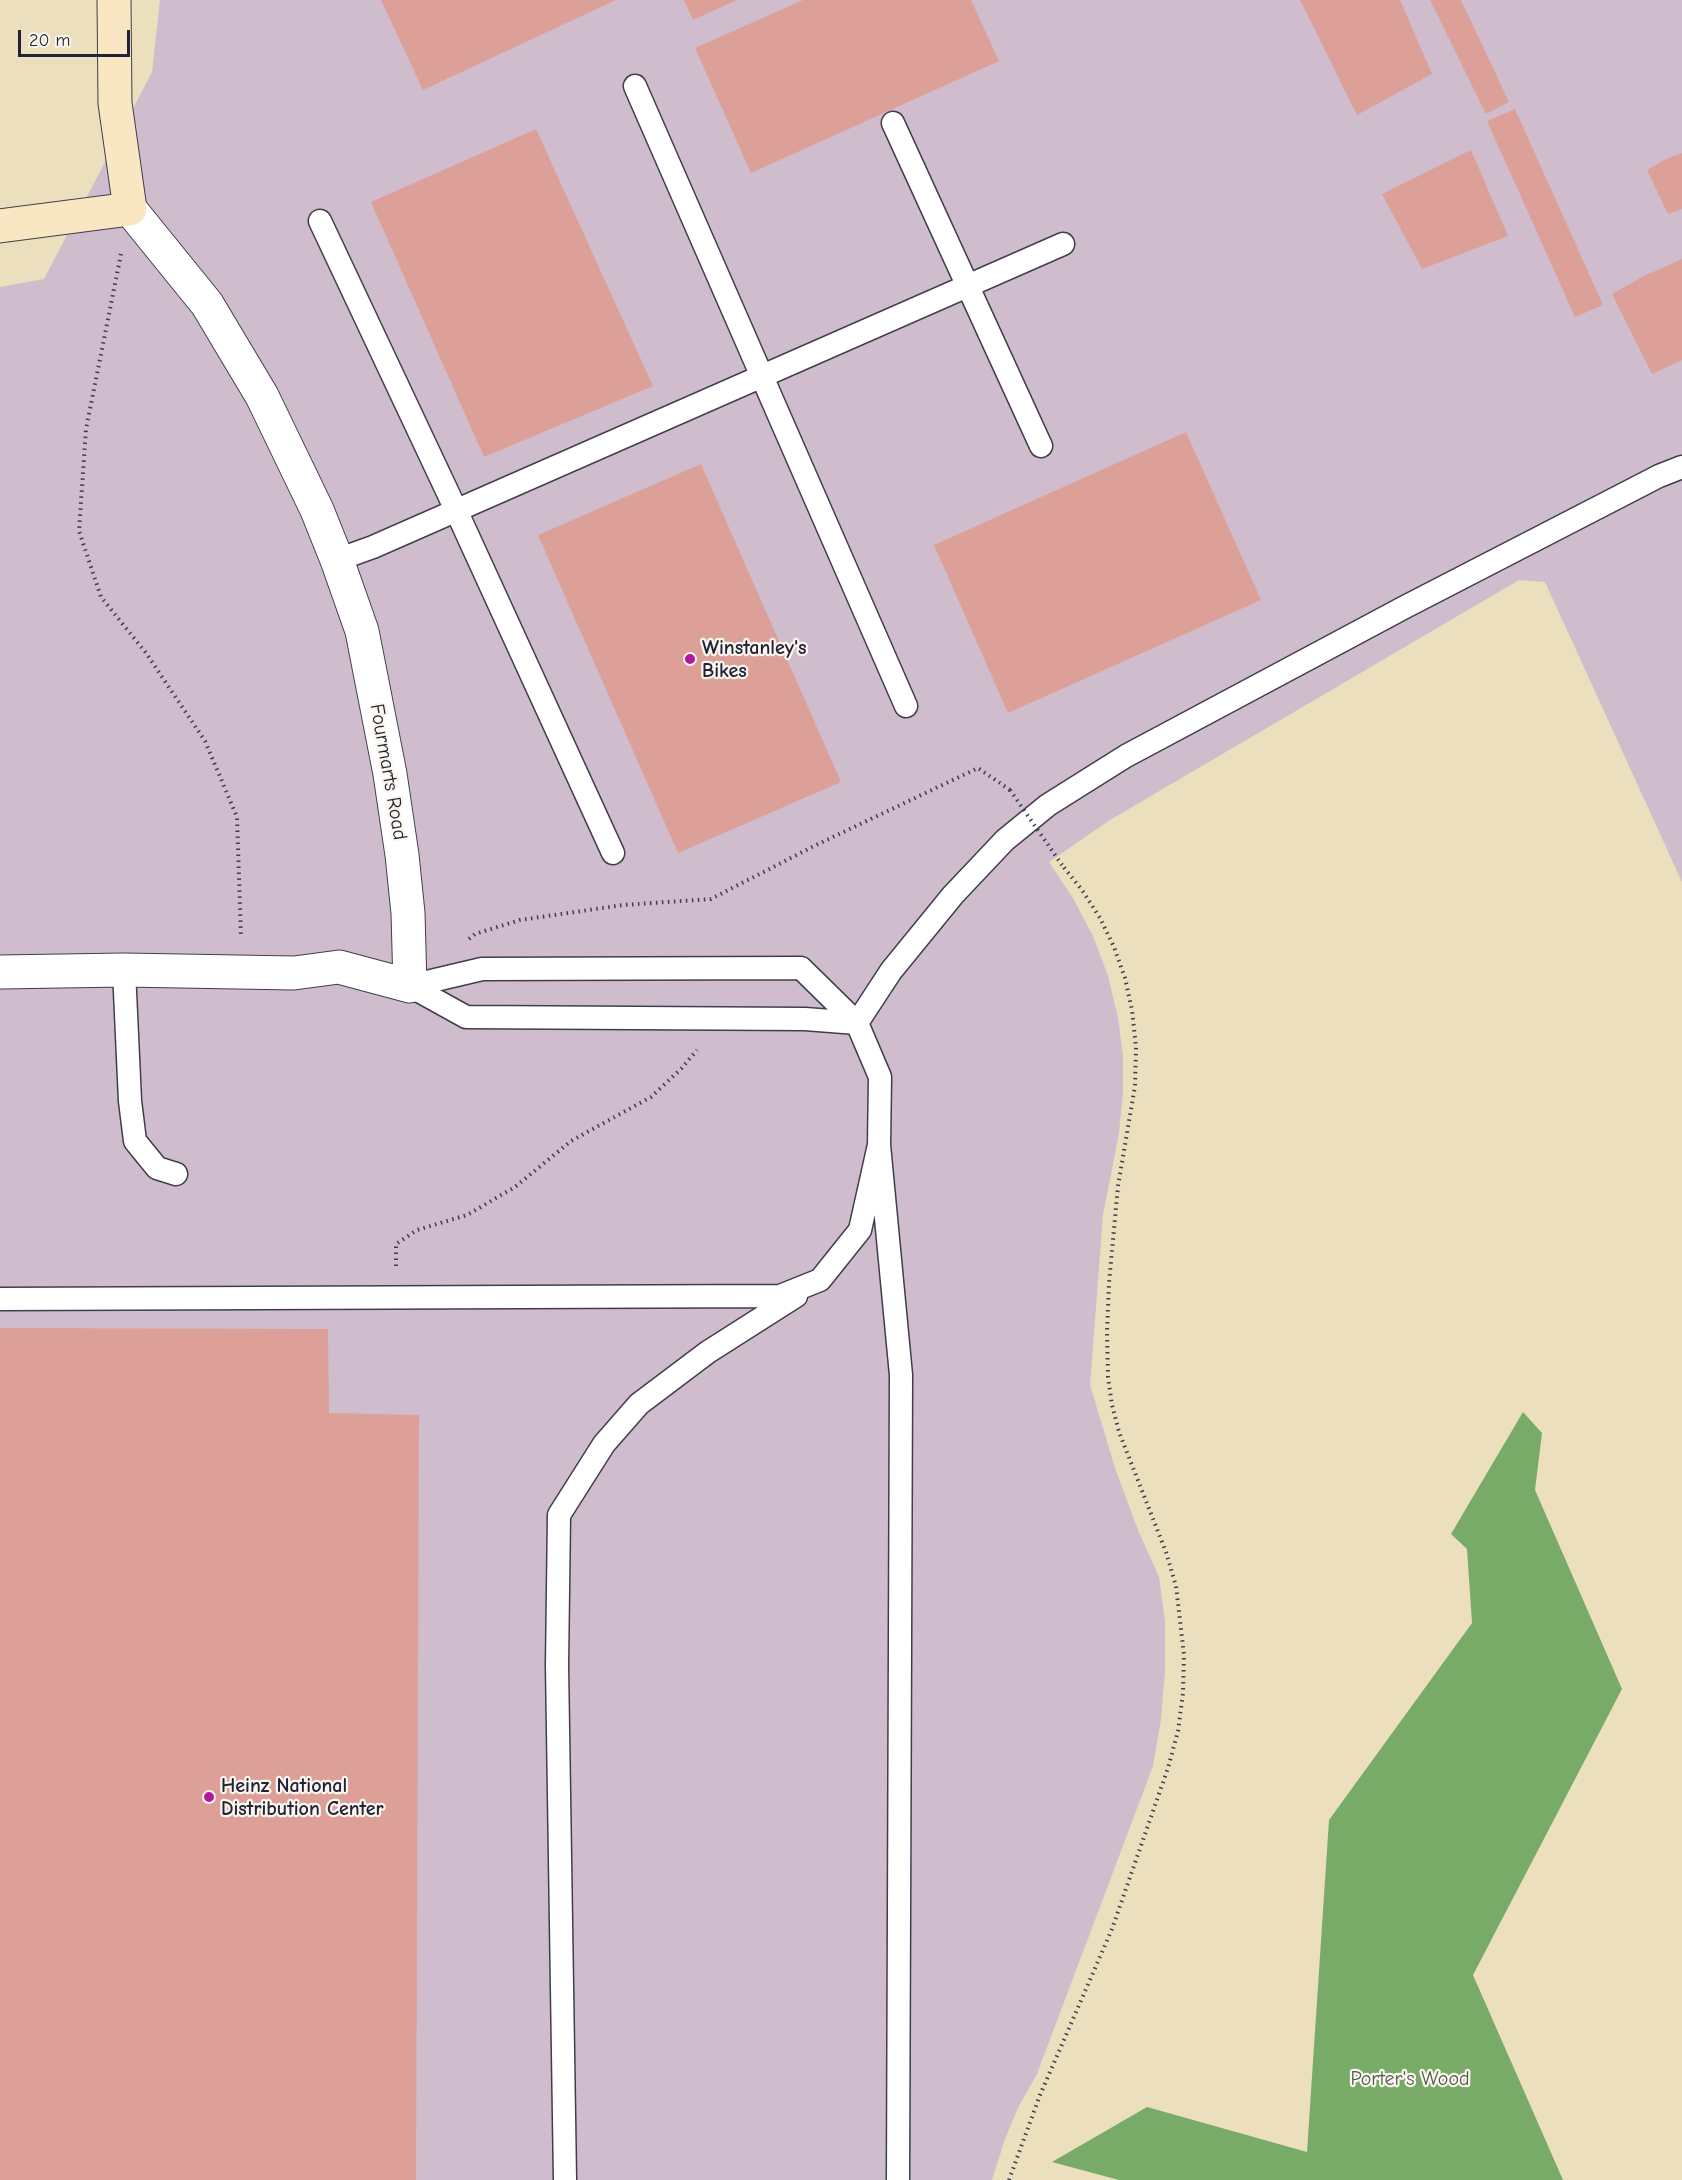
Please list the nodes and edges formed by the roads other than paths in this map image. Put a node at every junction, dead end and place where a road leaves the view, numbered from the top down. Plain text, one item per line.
1 (114, 0) edge
2 (635, 86) dead end
3 (893, 123) dead end
4 (130, 210) junction
5 (320, 221) dead end
6 (0, 226) edge
7 (1063, 244) dead end
8 (966, 287) junction
9 (762, 376) junction
10 (1041, 446) dead end
11 (1682, 467) edge
12 (456, 510) junction
13 (337, 560) junction
14 (906, 706) dead end
15 (612, 853) dead end
16 (124, 970) junction
17 (0, 972) edge
18 (410, 986) junction
19 (856, 1023) junction
20 (879, 1145) junction
21 (176, 1174) dead end
22 (820, 1281) junction
23 (0, 1299) edge
24 (565, 2180) edge
25 (898, 2180) edge

1 - 4 street
2 - 9 lane
3 - 8 lane
4 - 6 street
4 - 13 street, Fourmarts Road
5 - 12 lane
7 - 8 lane
8 - 9 lane
8 - 10 lane
9 - 12 lane
9 - 14 lane
11 - 19 lane
12 - 13 lane
12 - 15 lane
13 - 18 street, Fourmarts Road
16 - 17 street
16 - 18 street
16 - 21 lane
18 - 19 lane
18 - 19 lane
19 - 20 lane
20 - 22 lane
20 - 25 lane
22 - 23 lane
22 - 24 lane

